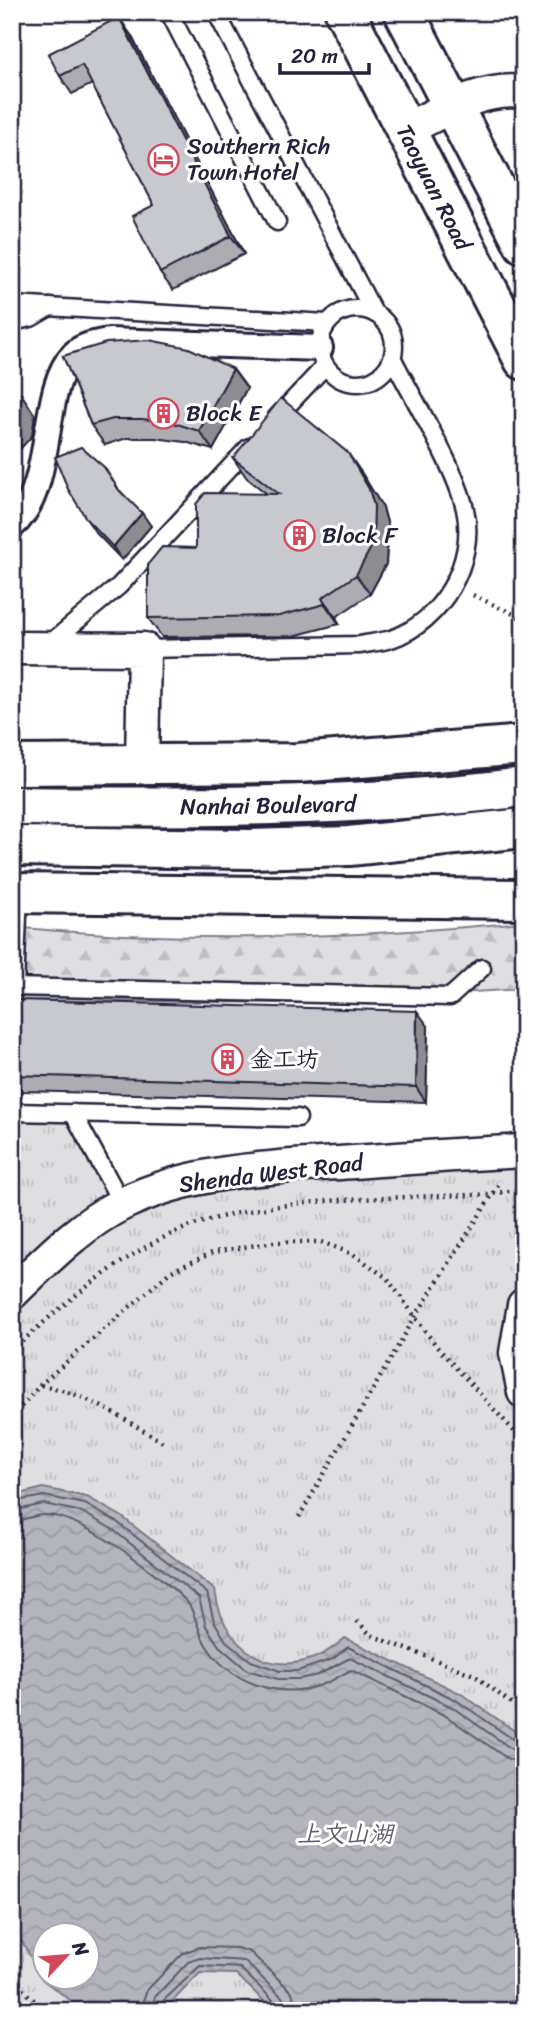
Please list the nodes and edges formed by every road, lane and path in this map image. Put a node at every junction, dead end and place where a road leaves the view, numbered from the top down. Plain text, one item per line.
1 (169, 12) edge
2 (216, 12) edge
3 (345, 12) edge
4 (404, 12) edge
5 (524, 92) edge
6 (453, 107) junction
7 (405, 130) junction
8 (277, 222) dead end
9 (524, 244) edge
10 (12, 305) edge
11 (50, 307) junction
12 (374, 313) junction
13 (12, 322) edge
14 (327, 323) junction
15 (520, 346) edge
16 (322, 357) junction
17 (393, 359) junction
18 (12, 526) edge
19 (453, 586) junction
20 (524, 619) edge
21 (28, 648) edge
22 (144, 649) junction
23 (524, 733) edge
24 (524, 745) edge
25 (485, 750) junction
26 (12, 765) edge
27 (142, 765) junction
28 (524, 787) edge
29 (12, 806) edge
30 (524, 828) edge
31 (12, 846) edge
32 (16, 893) edge
33 (515, 897) edge
34 (482, 968) dead end
35 (14, 987) edge
36 (14, 1034) edge
37 (12, 1095) edge
38 (12, 1112) edge
39 (73, 1113) junction
40 (299, 1118) dead end
41 (522, 1151) edge
42 (524, 1188) edge
43 (493, 1194) junction
44 (122, 1204) junction
45 (12, 1293) edge
46 (524, 1305) edge
47 (415, 1317) junction
48 (12, 1351) edge
49 (520, 1353) edge
50 (40, 1385) junction
51 (524, 1392) edge
52 (12, 1417) edge
53 (163, 1442) dead end
54 (524, 1442) edge
55 (299, 1517) dead end
56 (357, 1621) dead end
57 (524, 1713) edge
58 (14, 1984) edge
59 (46, 2011) edge

1 - 8 lane
2 - 12 lane
3 - 7 main road, Taoyuan Road
4 - 6 main road
5 - 6 street
6 - 7 street
6 - 9 main road
7 - 15 main road, Taoyuan Road
10 - 11 lane
11 - 13 lane
11 - 14 lane
12 - 14 lane
12 - 17 lane
14 - 16 lane
16 - 17 lane
16 - 18 street
16 - 21 lane
17 - 19 lane
19 - 20 path
19 - 22 lane
21 - 22 street
22 - 27 street
23 - 25 main road
24 - 25 main road
25 - 27 main road
26 - 27 main road
28 - 29 main road, Nanhai Boulevard
30 - 31 main road, Nanhai Boulevard
32 - 33 main road
32 - 35 lane
34 - 35 lane
36 - 37 lane
38 - 39 lane
39 - 40 lane
39 - 44 lane
41 - 43 path
41 - 44 street, Shenda West Road
42 - 43 path
43 - 47 path
43 - 48 path
44 - 45 street, Shenda West Road
46 - 49 street
47 - 50 path
47 - 54 path
47 - 55 path
49 - 51 street
50 - 52 path
50 - 53 path
56 - 57 path
58 - 59 path

